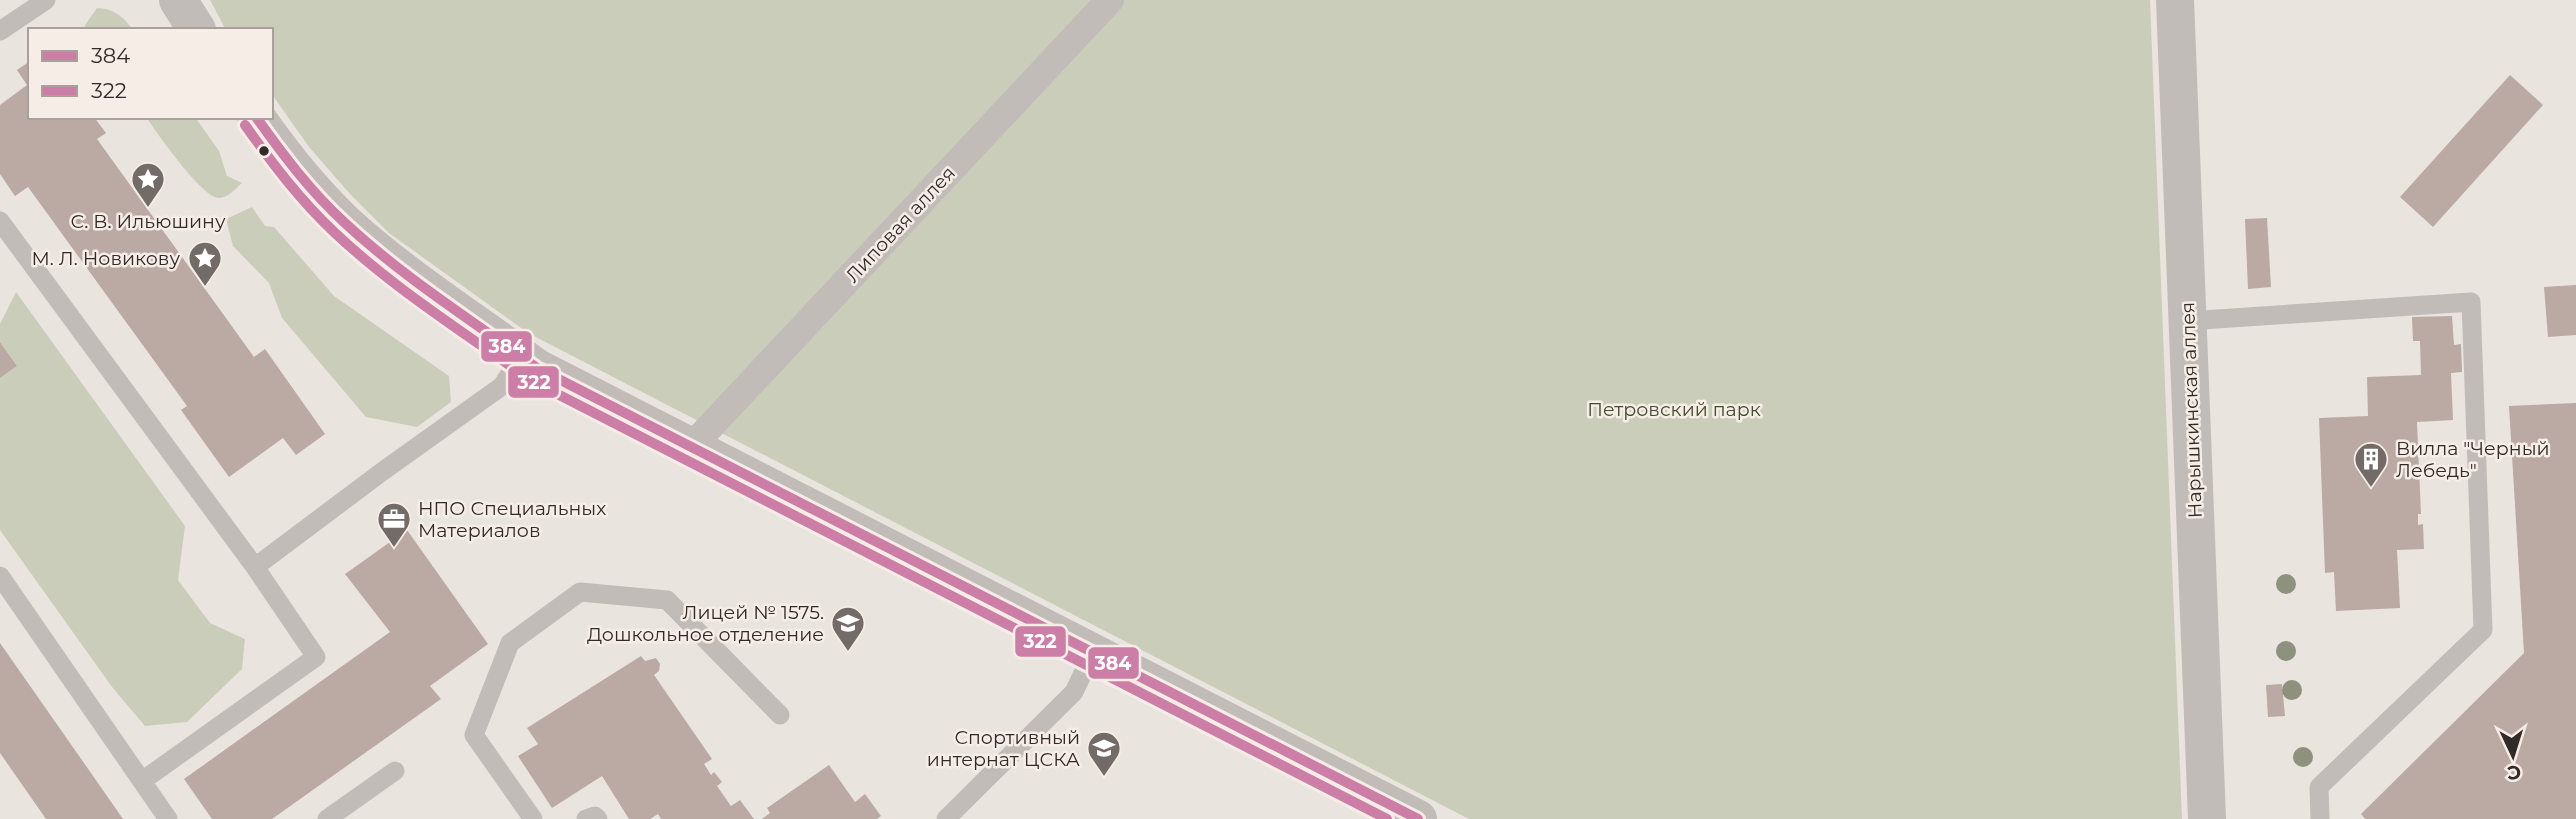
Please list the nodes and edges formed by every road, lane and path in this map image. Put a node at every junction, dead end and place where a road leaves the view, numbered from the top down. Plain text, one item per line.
1 (46, 0) edge
2 (178, 0) edge
3 (1110, 0) edge
4 (2175, 0) edge
5 (196, 28) edge
6 (0, 31) edge
7 (257, 119) edge
8 (0, 221) edge
9 (2187, 321) junction
10 (521, 356) junction
11 (690, 448) junction
12 (255, 567) junction
13 (0, 576) edge
14 (1092, 654) junction
15 (780, 715) dead end
16 (395, 771) dead end
17 (142, 781) junction
18 (168, 819) edge
19 (327, 819) edge
20 (533, 819) edge
21 (586, 819) edge
22 (598, 819) edge
23 (946, 819) edge
24 (1418, 819) edge
25 (2207, 819) edge
26 (2320, 819) edge

1 - 6 lane
2 - 5 street
3 - 11 street, Липовая аллея
4 - 9 street, Нарышкинская аллея
7 - 10 street
8 - 12 lane
9 - 25 street, Нарышкинская аллея
9 - 26 lane
10 - 11 street
10 - 12 lane
11 - 14 street
12 - 17 lane
13 - 17 lane
14 - 23 lane
14 - 24 street
15 - 20 lane
16 - 19 lane
17 - 18 lane
21 - 22 lane

